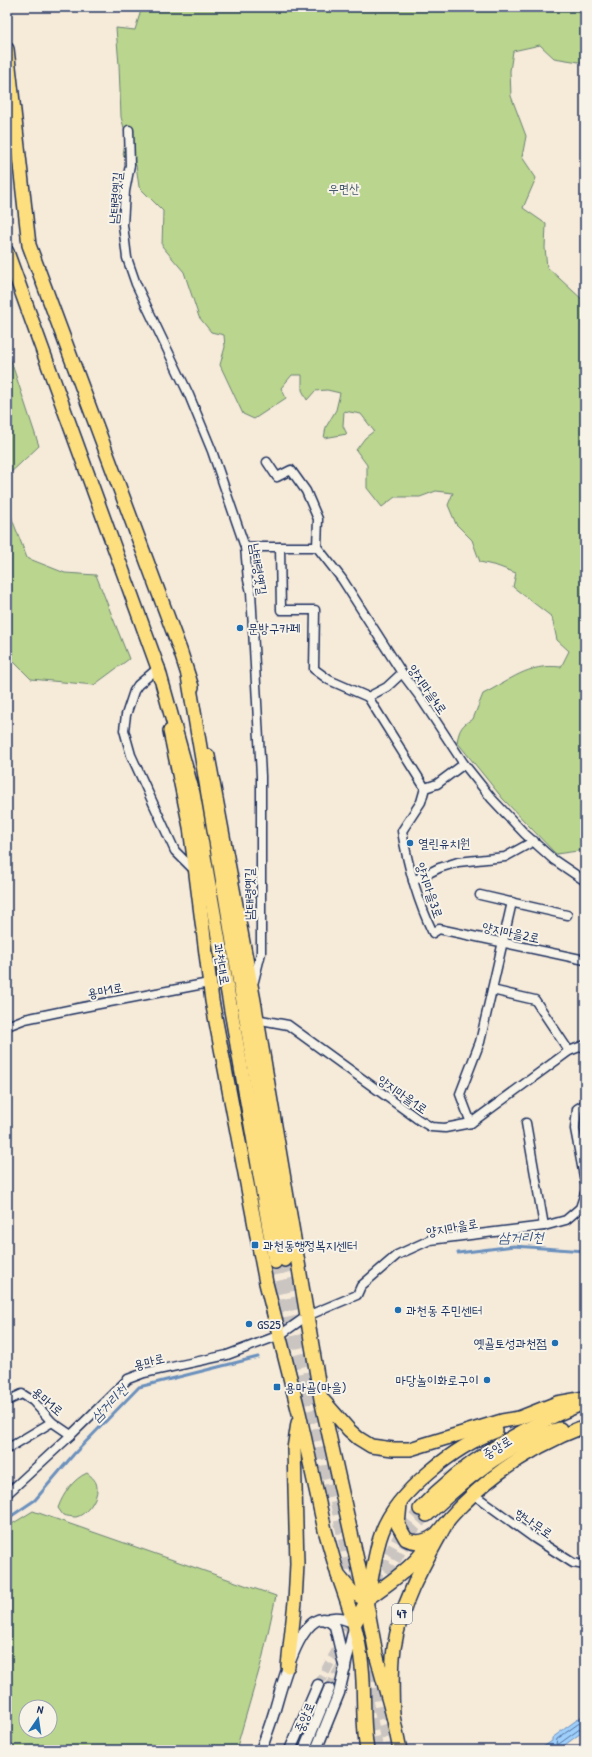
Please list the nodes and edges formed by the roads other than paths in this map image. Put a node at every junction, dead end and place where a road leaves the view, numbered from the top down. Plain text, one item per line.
1 (7, 49) edge
2 (129, 130) dead end
3 (7, 252) edge
4 (268, 462) dead end
5 (245, 547) junction
6 (280, 547) junction
7 (317, 547) junction
8 (158, 668) junction
9 (402, 673) junction
10 (188, 676) junction
11 (368, 697) junction
12 (464, 764) junction
13 (425, 788) junction
14 (534, 841) junction
15 (194, 870) junction
16 (413, 881) junction
17 (585, 881) edge
18 (480, 895) dead end
19 (512, 902) junction
20 (567, 915) dead end
21 (433, 933) joint
22 (502, 943) junction
23 (585, 960) edge
24 (209, 984) junction
25 (250, 985) junction
26 (492, 990) junction
27 (255, 1010) junction
28 (7, 1026) edge
29 (585, 1045) edge
30 (569, 1051) junction
31 (585, 1104) edge
32 (471, 1123) junction
33 (526, 1123) dead end
34 (585, 1182) edge
35 (585, 1193) edge
36 (544, 1226) junction
37 (307, 1316) junction
38 (280, 1335) junction
39 (585, 1398) edge
40 (321, 1399) junction
41 (7, 1401) edge
42 (585, 1403) edge
43 (299, 1413) junction
44 (519, 1418) junction
45 (585, 1420) edge
46 (52, 1422) junction
47 (585, 1426) edge
48 (71, 1435) junction
49 (7, 1449) edge
50 (7, 1494) edge
51 (473, 1494) junction
52 (401, 1500) junction
53 (443, 1527) junction
54 (585, 1565) edge
55 (338, 1575) junction
56 (366, 1600) junction
57 (325, 1620) junction
58 (355, 1623) junction
59 (288, 1666) junction
60 (345, 1669) junction
61 (318, 1685) tunnel mouth
62 (329, 1689) tunnel mouth
63 (393, 1716) junction
64 (261, 1750) edge
65 (290, 1750) edge
66 (304, 1750) edge
67 (316, 1750) edge
68 (367, 1750) edge
69 (400, 1750) edge

1 - 10 main road
2 - 5 street, 남태령옛길
3 - 8 main road
4 - 7 street
5 - 6 street
5 - 25 street, 남태령옛길
6 - 7 street
6 - 11 street
7 - 9 street, 양지마을4로
8 - 10 main road, 과천대로
8 - 15 main road
8 - 15 street
9 - 11 street
9 - 12 street, 양지마을4로
10 - 25 main road
11 - 13 street
12 - 13 street
12 - 14 street, 양지마을4로
13 - 16 street, 양지마을3로
14 - 16 street
14 - 17 street, 양지마을4로
15 - 24 main road
16 - 21 street, 양지마을3로
18 - 19 street
19 - 20 street
19 - 22 street
21 - 22 street, 양지마을2로
22 - 23 street, 양지마을2로
22 - 26 street
24 - 28 street, 용마1로
24 - 38 main road
25 - 27 main road
26 - 30 street
26 - 32 street
27 - 32 street, 양지마을1로
27 - 37 main road
29 - 30 street, 양지마을1로
30 - 32 street, 양지마을1로
31 - 34 street
33 - 36 street
35 - 36 street, 양지마을로
36 - 37 street, 양지마을로
37 - 38 street, 용마로
37 - 40 main road
38 - 43 main road
38 - 48 street, 용마로
39 - 44 main road
40 - 44 main road
40 - 56 main road
41 - 46 street, 용마1로
42 - 45 main road, 중앙로
43 - 55 main road
43 - 59 main road
44 - 52 main road
46 - 48 street, 용마1로
46 - 49 street
47 - 51 main road, 47
48 - 50 street, 용마로
51 - 53 main road, 47
51 - 54 street, 향나무로
52 - 53 main road
52 - 56 main road
53 - 56 main road
53 - 63 main road, 47
55 - 56 main road
55 - 58 main road
56 - 58 main road
56 - 63 main road
57 - 58 street
57 - 59 street
57 - 60 street
58 - 60 street
58 - 68 main road
59 - 64 street
60 - 67 street
61 - 65 street, 중앙로
62 - 66 street, 중앙로
63 - 69 main road, 47

